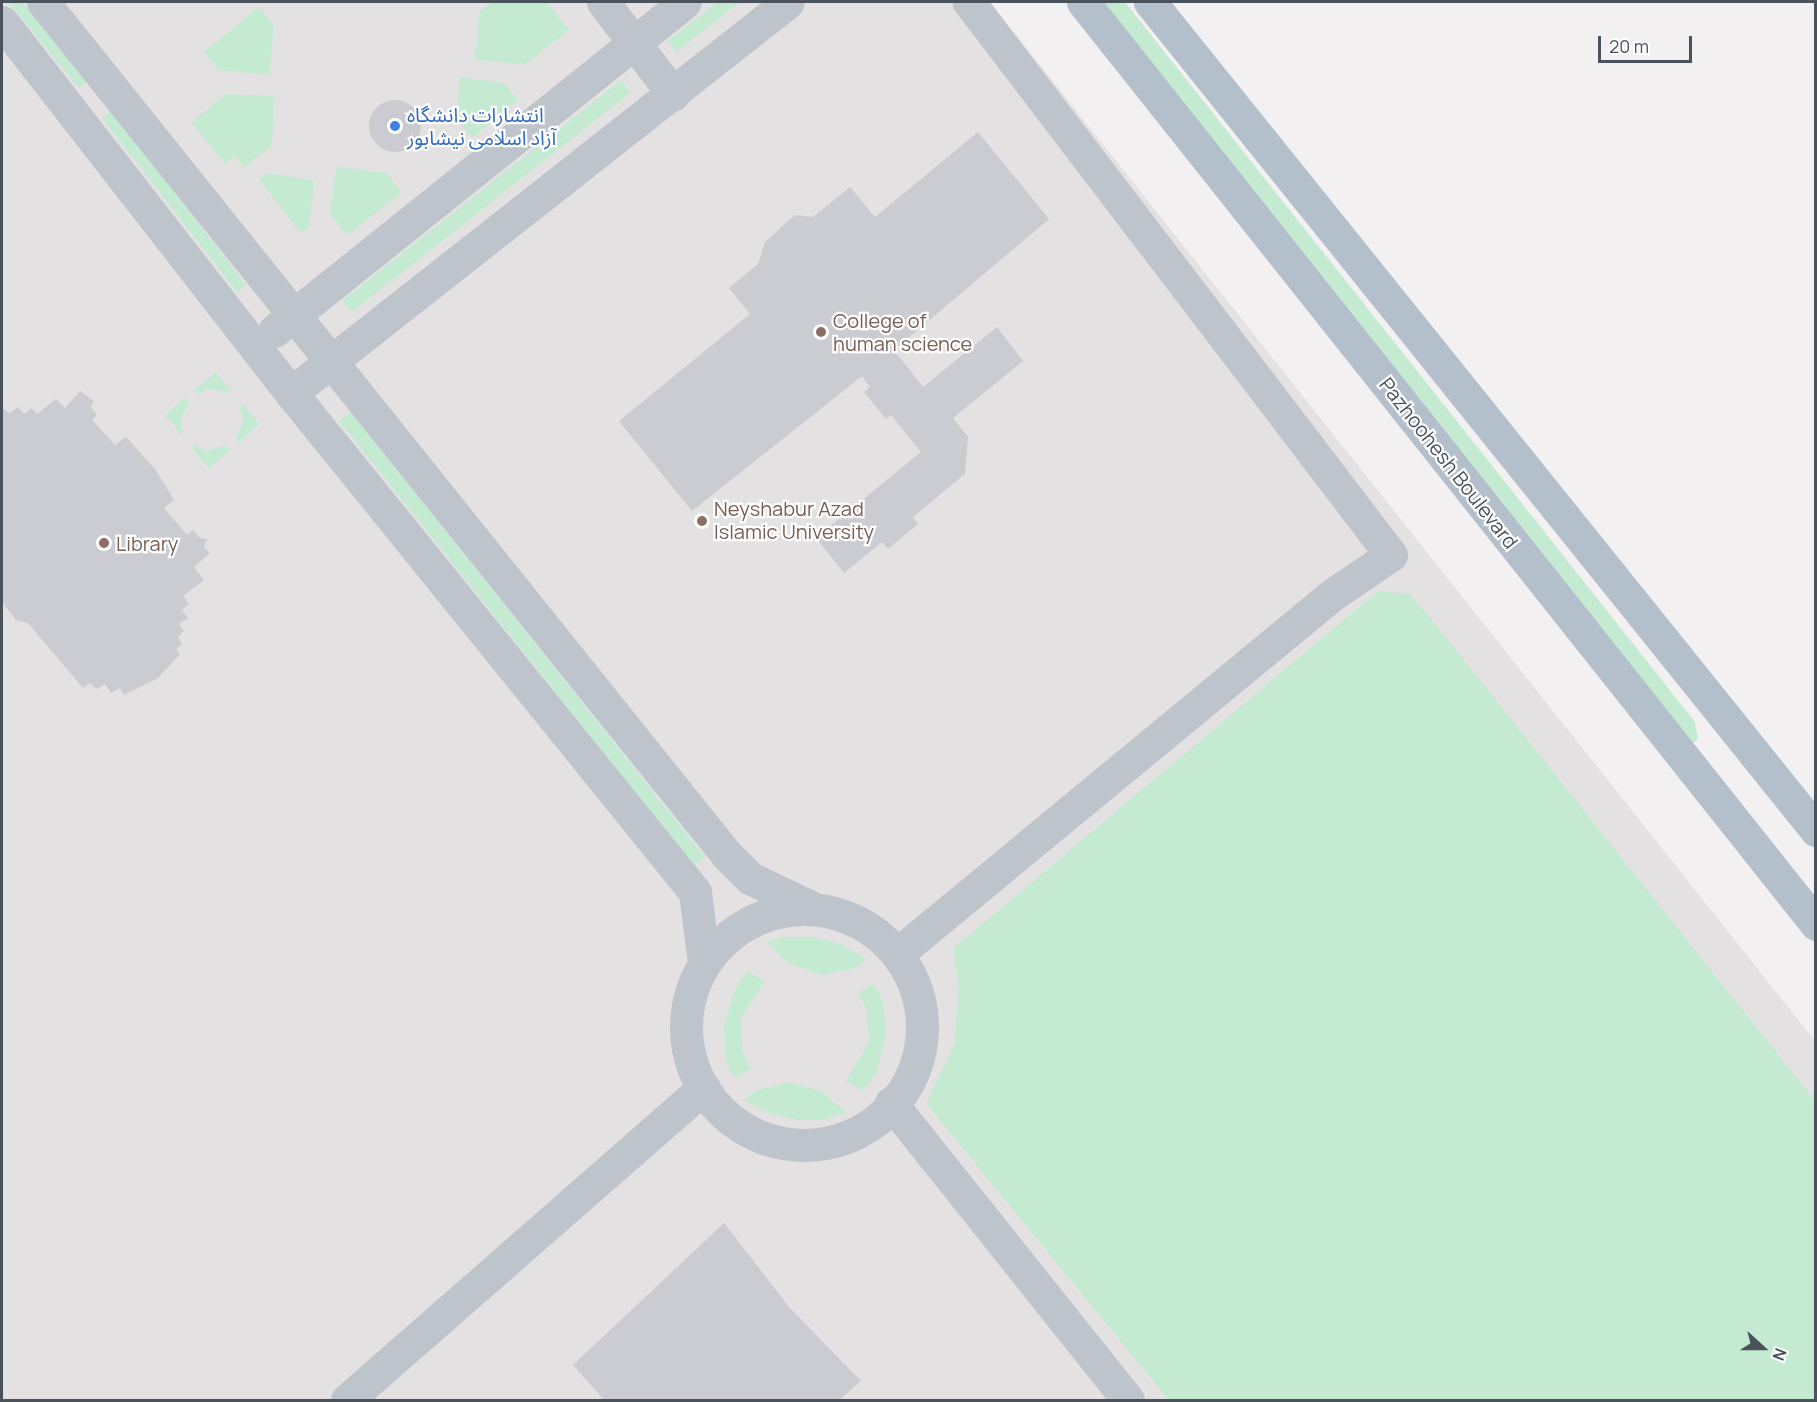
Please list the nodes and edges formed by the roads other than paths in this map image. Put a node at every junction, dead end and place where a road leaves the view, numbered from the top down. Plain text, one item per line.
1 (43, 2) edge
2 (603, 2) edge
3 (685, 2) edge
4 (788, 2) edge
5 (969, 2) edge
6 (1083, 2) edge
7 (1150, 2) edge
8 (2, 22) edge
9 (634, 42) junction
10 (111, 86) junction
11 (673, 94) junction
12 (77, 115) junction
13 (292, 317) junction
14 (255, 346) junction
15 (328, 362) junction
16 (291, 393) junction
17 (1815, 830) edge
18 (813, 908) junction
19 (1815, 924) edge
20 (897, 954) junction
21 (704, 963) junction
22 (704, 1088) junction
23 (891, 1103) junction
24 (347, 1401) edge
25 (1128, 1401) edge

1 - 10 lane
2 - 9 lane
3 - 9 lane
4 - 11 lane
5 - 20 lane
6 - 19 main road, Pazhoohesh Boulevard
7 - 17 main road
8 - 12 lane
9 - 11 lane
9 - 13 lane
10 - 12 lane
10 - 13 lane
11 - 15 lane
12 - 14 lane
13 - 14 lane
13 - 15 lane
14 - 16 lane
15 - 16 lane
15 - 18 lane
16 - 21 lane
18 - 20 lane
18 - 21 lane
20 - 23 lane
21 - 22 lane
22 - 23 lane
22 - 24 lane
23 - 25 lane

